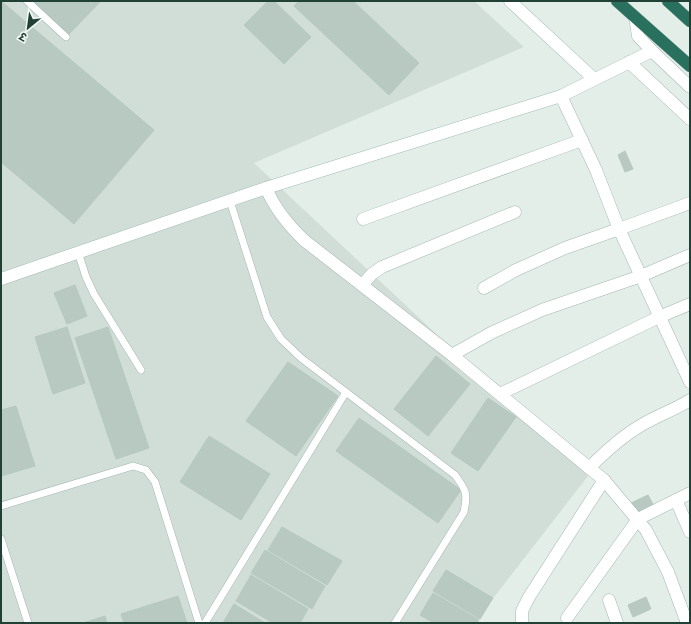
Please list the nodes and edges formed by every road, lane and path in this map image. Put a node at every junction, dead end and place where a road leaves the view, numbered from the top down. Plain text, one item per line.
1 (27, 1) edge
2 (510, 1) edge
3 (616, 1) edge
4 (670, 2) edge
5 (635, 17) junction
6 (690, 21) edge
7 (66, 37) dead end
8 (652, 51) junction
9 (629, 62) junction
10 (690, 66) edge
11 (594, 79) junction
12 (690, 87) edge
13 (561, 96) junction
14 (690, 119) edge
15 (582, 140) junction
16 (266, 188) junction
17 (230, 201) junction
18 (690, 203) edge
19 (515, 212) dead end
20 (363, 219) dead end
21 (619, 229) junction
22 (78, 252) junction
23 (690, 254) edge
24 (641, 276) junction
25 (1, 279) edge
26 (362, 285) junction
27 (484, 288) dead end
28 (690, 304) edge
29 (659, 318) junction
30 (452, 355) junction
31 (141, 370) dead end
32 (690, 382) edge
33 (346, 392) junction
34 (500, 394) junction
35 (690, 400) edge
36 (589, 468) junction
37 (604, 480) junction
38 (690, 494) edge
39 (676, 500) junction
40 (1, 506) edge
41 (638, 519) junction
42 (690, 532) edge
43 (1, 539) edge
44 (609, 600) dead end
45 (567, 618) dead end
46 (522, 622) edge
47 (28, 623) edge
48 (199, 623) edge
49 (205, 623) edge
50 (395, 623) edge
51 (617, 623) edge
52 (687, 623) edge

1 - 7 lane
2 - 11 street
3 - 5 highway
4 - 6 highway
5 - 8 street
5 - 10 highway
8 - 9 street
8 - 12 street
9 - 11 street
9 - 14 street
11 - 13 street
13 - 15 street
13 - 16 street
15 - 20 street
15 - 21 street
16 - 17 street
16 - 26 street
17 - 22 street
17 - 33 lane
18 - 21 street
19 - 26 street
21 - 24 street
21 - 27 street
22 - 25 street
22 - 31 lane
23 - 24 street
24 - 29 street
24 - 30 street
26 - 30 street
28 - 29 street
29 - 32 street
29 - 34 street
30 - 34 street
33 - 49 lane
33 - 50 lane
34 - 36 street
35 - 36 street
36 - 37 street
37 - 41 street
37 - 46 street
38 - 39 street
39 - 41 street
39 - 42 street
40 - 48 lane
41 - 45 street
41 - 52 street
43 - 47 lane
44 - 51 street

